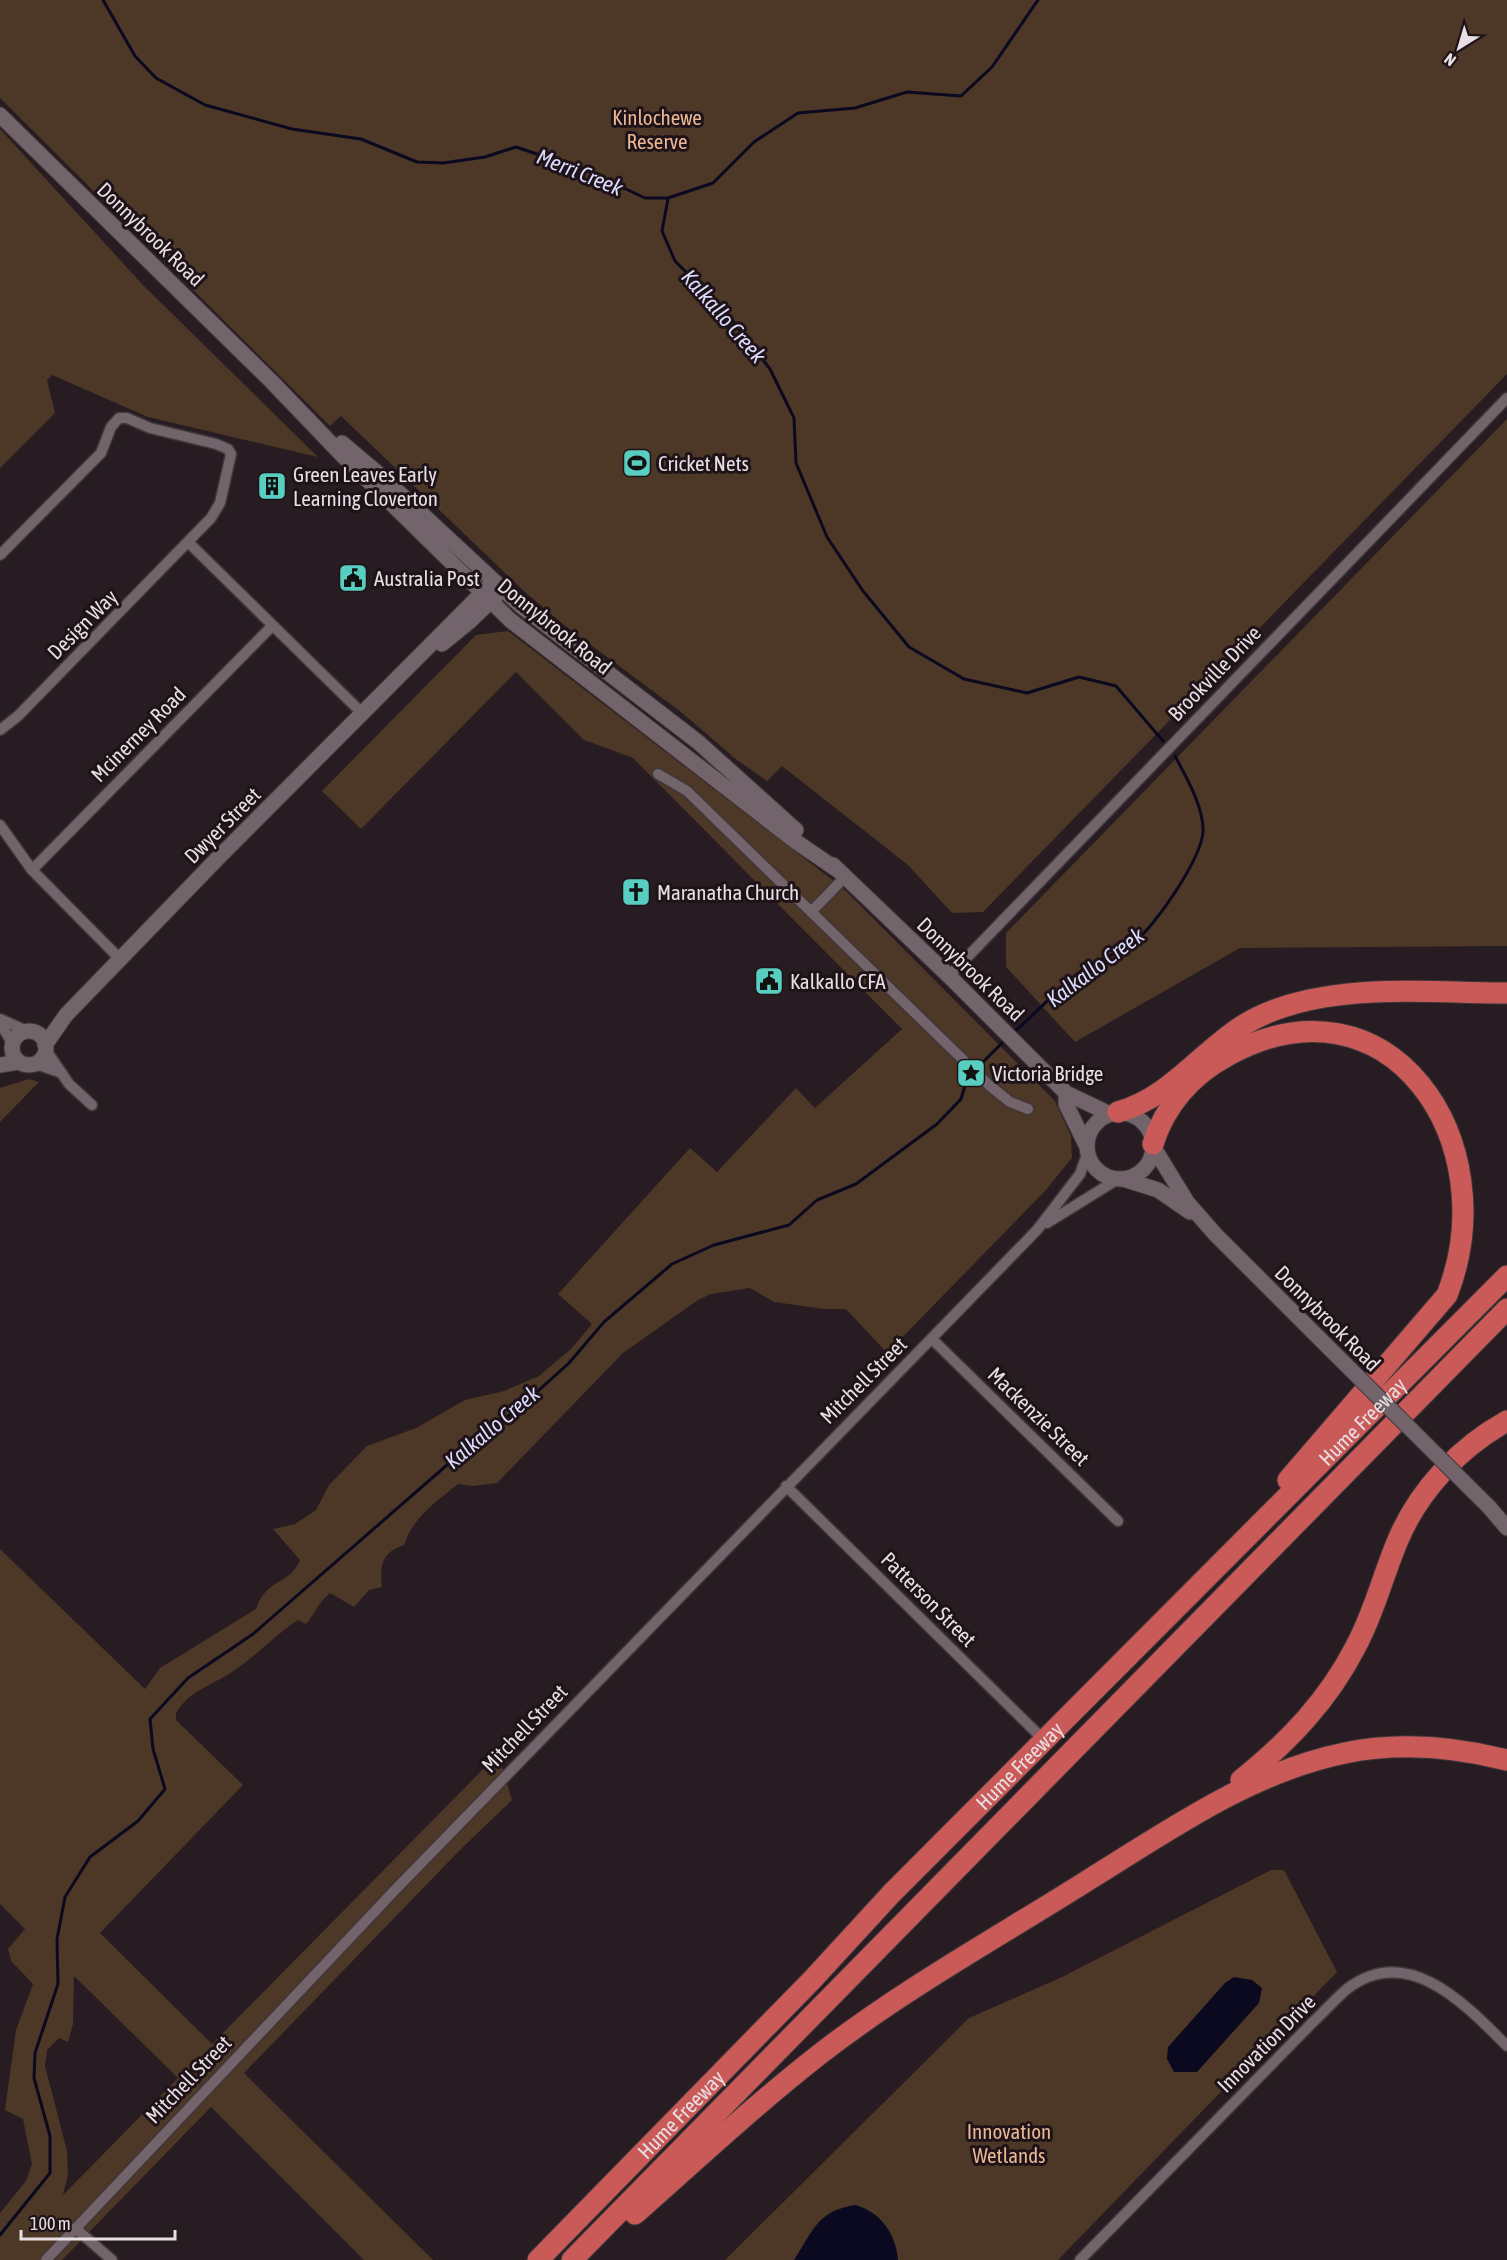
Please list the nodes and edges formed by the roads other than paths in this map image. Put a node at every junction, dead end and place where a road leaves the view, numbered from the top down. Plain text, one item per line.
1 (0, 115) edge
2 (272, 382) junction
3 (1507, 398) edge
4 (189, 543) junction
5 (0, 555) edge
6 (502, 589) junction
7 (485, 598) junction
8 (272, 626) junction
9 (363, 714) junction
10 (0, 730) edge
11 (658, 774) dead end
12 (0, 825) edge
13 (32, 870) junction
14 (842, 874) junction
15 (811, 912) junction
16 (121, 960) junction
17 (949, 976) junction
18 (1507, 993) edge
19 (66, 1015) junction
20 (0, 1021) edge
21 (30, 1032) junction
22 (46, 1048) junction
23 (11, 1052) edge
24 (36, 1064) junction
25 (0, 1065) edge
26 (62, 1073) junction
27 (1446, 1086) dead end
28 (1066, 1093) junction
29 (92, 1106) dead end
30 (1028, 1109) dead end
31 (1114, 1113) junction
32 (1154, 1146) junction
33 (1087, 1150) junction
34 (1120, 1179) junction
35 (1481, 1227) dead end
36 (1037, 1230) junction
37 (1215, 1234) junction
38 (1507, 1276) edge
39 (1507, 1309) edge
40 (932, 1339) junction
41 (1507, 1421) edge
42 (786, 1485) junction
43 (1118, 1521) dead end
44 (1507, 1526) edge
45 (1200, 1586) junction
46 (1045, 1741) junction
47 (1507, 1760) edge
48 (1203, 1810) junction
49 (1507, 2046) edge
50 (75, 2228) junction
51 (46, 2260) edge
52 (112, 2260) edge
53 (538, 2260) edge
54 (572, 2260) edge
55 (585, 2260) edge
56 (1080, 2260) edge

1 - 2 main road, Donnybrook Road
2 - 6 main road, Donnybrook Road
2 - 7 main road, Donnybrook Road
3 - 17 street, Brookville Drive
4 - 5 street, Design Way
4 - 8 street
4 - 10 street, Design Way
6 - 7 main road, Dwyer Street
6 - 14 main road, Donnybrook Road
7 - 9 main road, Dwyer Street
7 - 14 main road, Donnybrook Road
8 - 9 street
8 - 13 street, Mcinerney Road
9 - 16 main road, Dwyer Street
11 - 15 street
12 - 13 street
13 - 16 street
14 - 15 street
14 - 17 main road, Donnybrook Road
15 - 30 street
16 - 19 main road, Dwyer Street
17 - 28 main road, Donnybrook Road
18 - 31 highway
19 - 21 main road, Dwyer Street
19 - 22 main road, Dwyer Street
20 - 21 street
20 - 23 street
21 - 22 main road
21 - 23 main road
22 - 24 main road
22 - 26 street
23 - 24 main road
23 - 25 main road
24 - 26 street
26 - 29 street
27 - 32 highway
28 - 31 main road, Donnybrook Road
28 - 33 main road, Donnybrook Road
31 - 32 main road
31 - 33 main road
32 - 34 main road
32 - 37 main road, Donnybrook Road
33 - 34 main road
33 - 36 street, Mitchell Street
34 - 36 street, Mitchell Street
34 - 37 main road, Donnybrook Road
35 - 45 highway
36 - 40 street, Mitchell Street
37 - 44 main road, Donnybrook Road, bridge
38 - 45 highway, Hume Freeway
39 - 54 highway, Hume Freeway
40 - 42 street, Mitchell Street
40 - 43 street, Mackenzie Street
41 - 48 highway
42 - 46 street, Patterson Street
42 - 50 street, Mitchell Street
45 - 46 highway, Hume Freeway
46 - 53 highway, Hume Freeway
47 - 48 highway
48 - 55 highway
49 - 56 street, Innovation Drive
50 - 51 street, Mitchell Street
50 - 52 street

